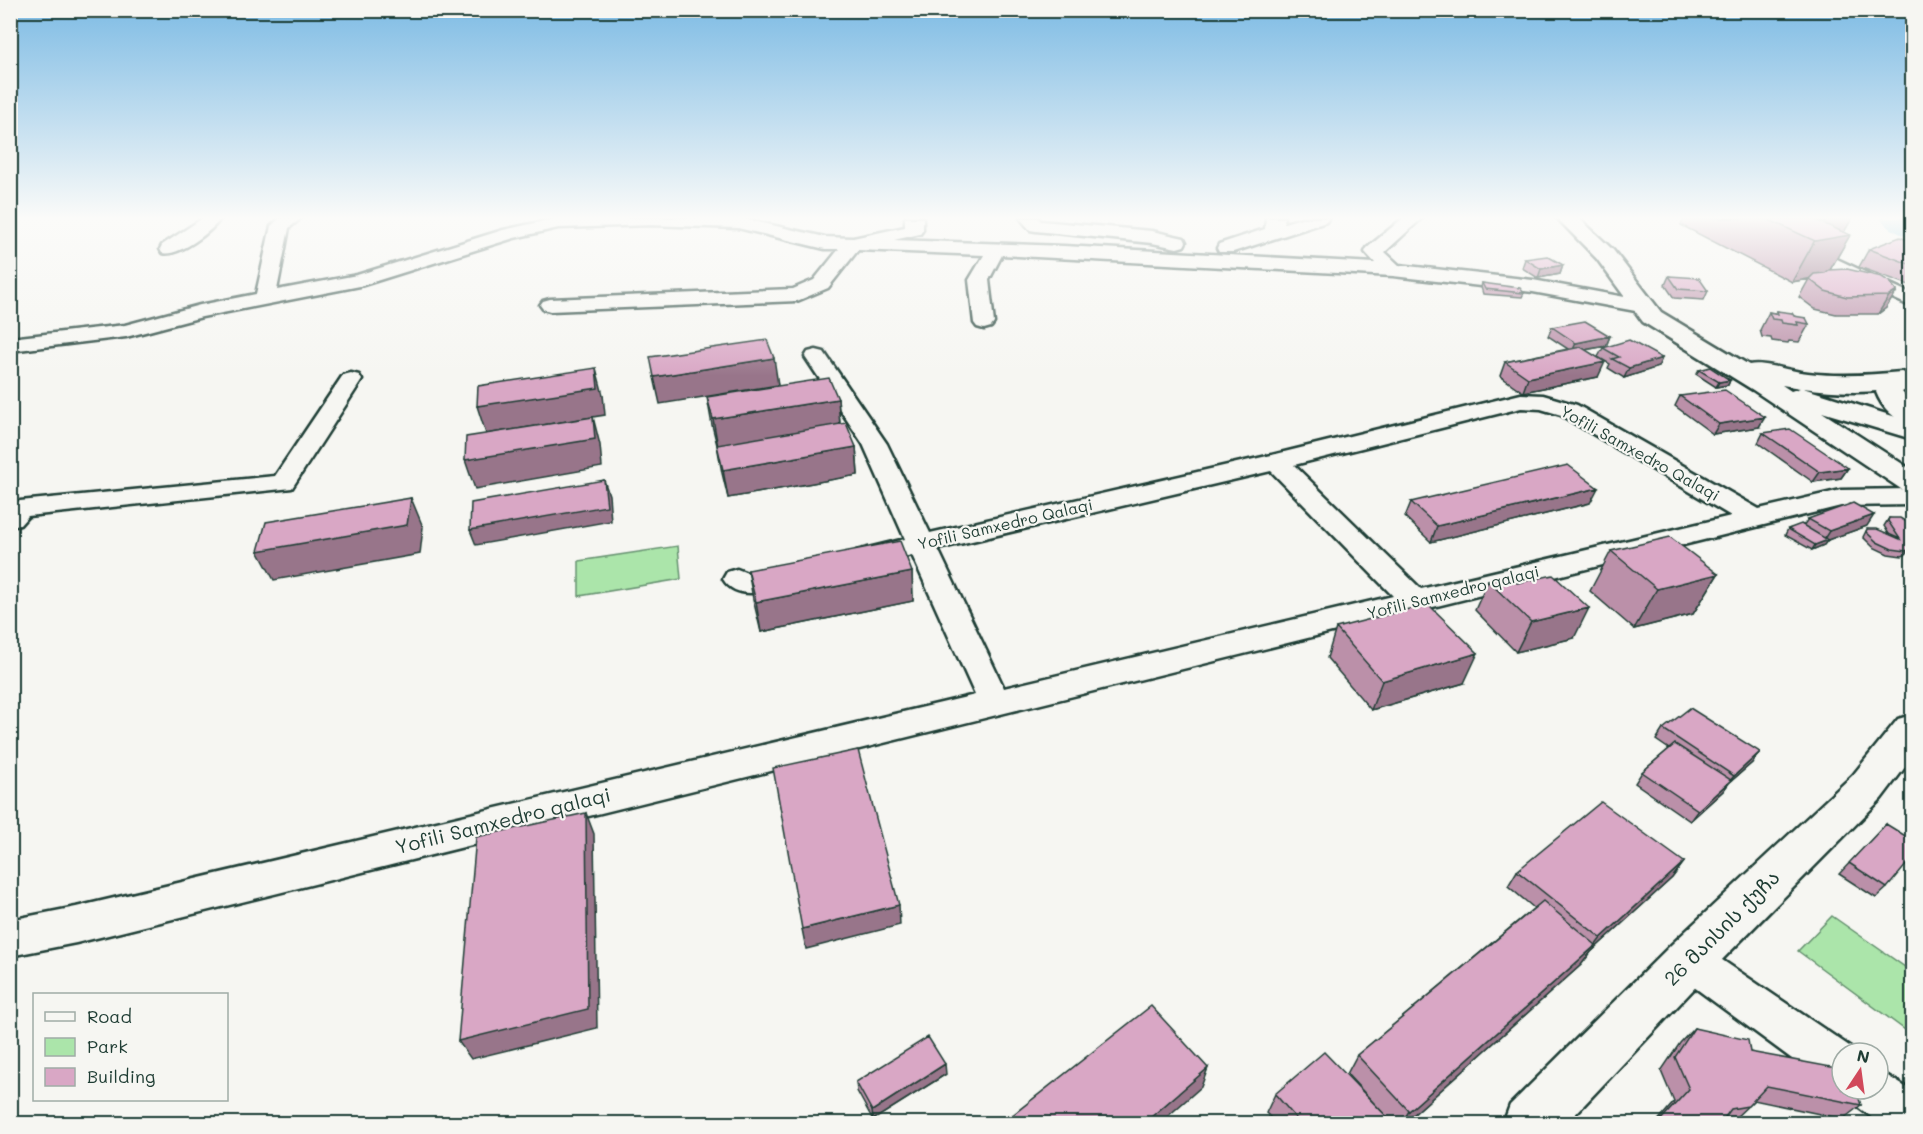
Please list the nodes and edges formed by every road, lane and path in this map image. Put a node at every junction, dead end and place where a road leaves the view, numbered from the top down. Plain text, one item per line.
1 (271, 271) edge
2 (389, 271) edge
3 (831, 271) edge
4 (984, 271) edge
5 (1402, 271) edge
6 (1618, 271) edge
7 (1848, 271) edge
8 (265, 300) junction
9 (1912, 301) edge
10 (550, 305) dead end
11 (1641, 306) junction
12 (984, 322) dead end
13 (10, 345) edge
14 (816, 357) dead end
15 (1719, 357) junction
16 (351, 380) dead end
17 (1762, 384) junction
18 (1908, 408) edge
19 (1275, 462) junction
20 (1912, 483) edge
21 (1912, 497) edge
22 (10, 519) edge
23 (1756, 519) junction
24 (921, 543) junction
25 (737, 579) dead end
26 (1415, 601) junction
27 (994, 703) junction
28 (1912, 730) edge
29 (10, 938) edge
30 (1689, 960) junction
31 (1830, 1060) edge
32 (1887, 1101) edge
33 (1912, 1119) edge
34 (1529, 1124) edge

1 - 8 street
2 - 8 street
3 - 10 street
4 - 12 street
5 - 11 street
6 - 11 main road
7 - 9 street
8 - 13 street
11 - 15 main road
14 - 24 street, Yofili Samxedro qalaqi
15 - 17 main road
15 - 18 main road
16 - 22 street
17 - 18 main road
17 - 20 main road
19 - 23 street, Yofili Samxedro Qalaqi
19 - 24 street, Yofili Samxedro Qalaqi
19 - 26 street, Yofili Samxedro Qalaqi
21 - 23 street, Yofili Samxedro qalaqi
23 - 26 street, Yofili Samxedro qalaqi
24 - 25 street, Yofili Samxedro Qalaqi
24 - 27 street, Yofili Samxedro qalaqi
26 - 27 street, Yofili Samxedro qalaqi
27 - 29 street, Yofili Samxedro qalaqi
28 - 30 main road, 26 მაისის ქუჩა
30 - 31 street
30 - 34 main road, 26 მაისის ქუჩა
32 - 33 street

